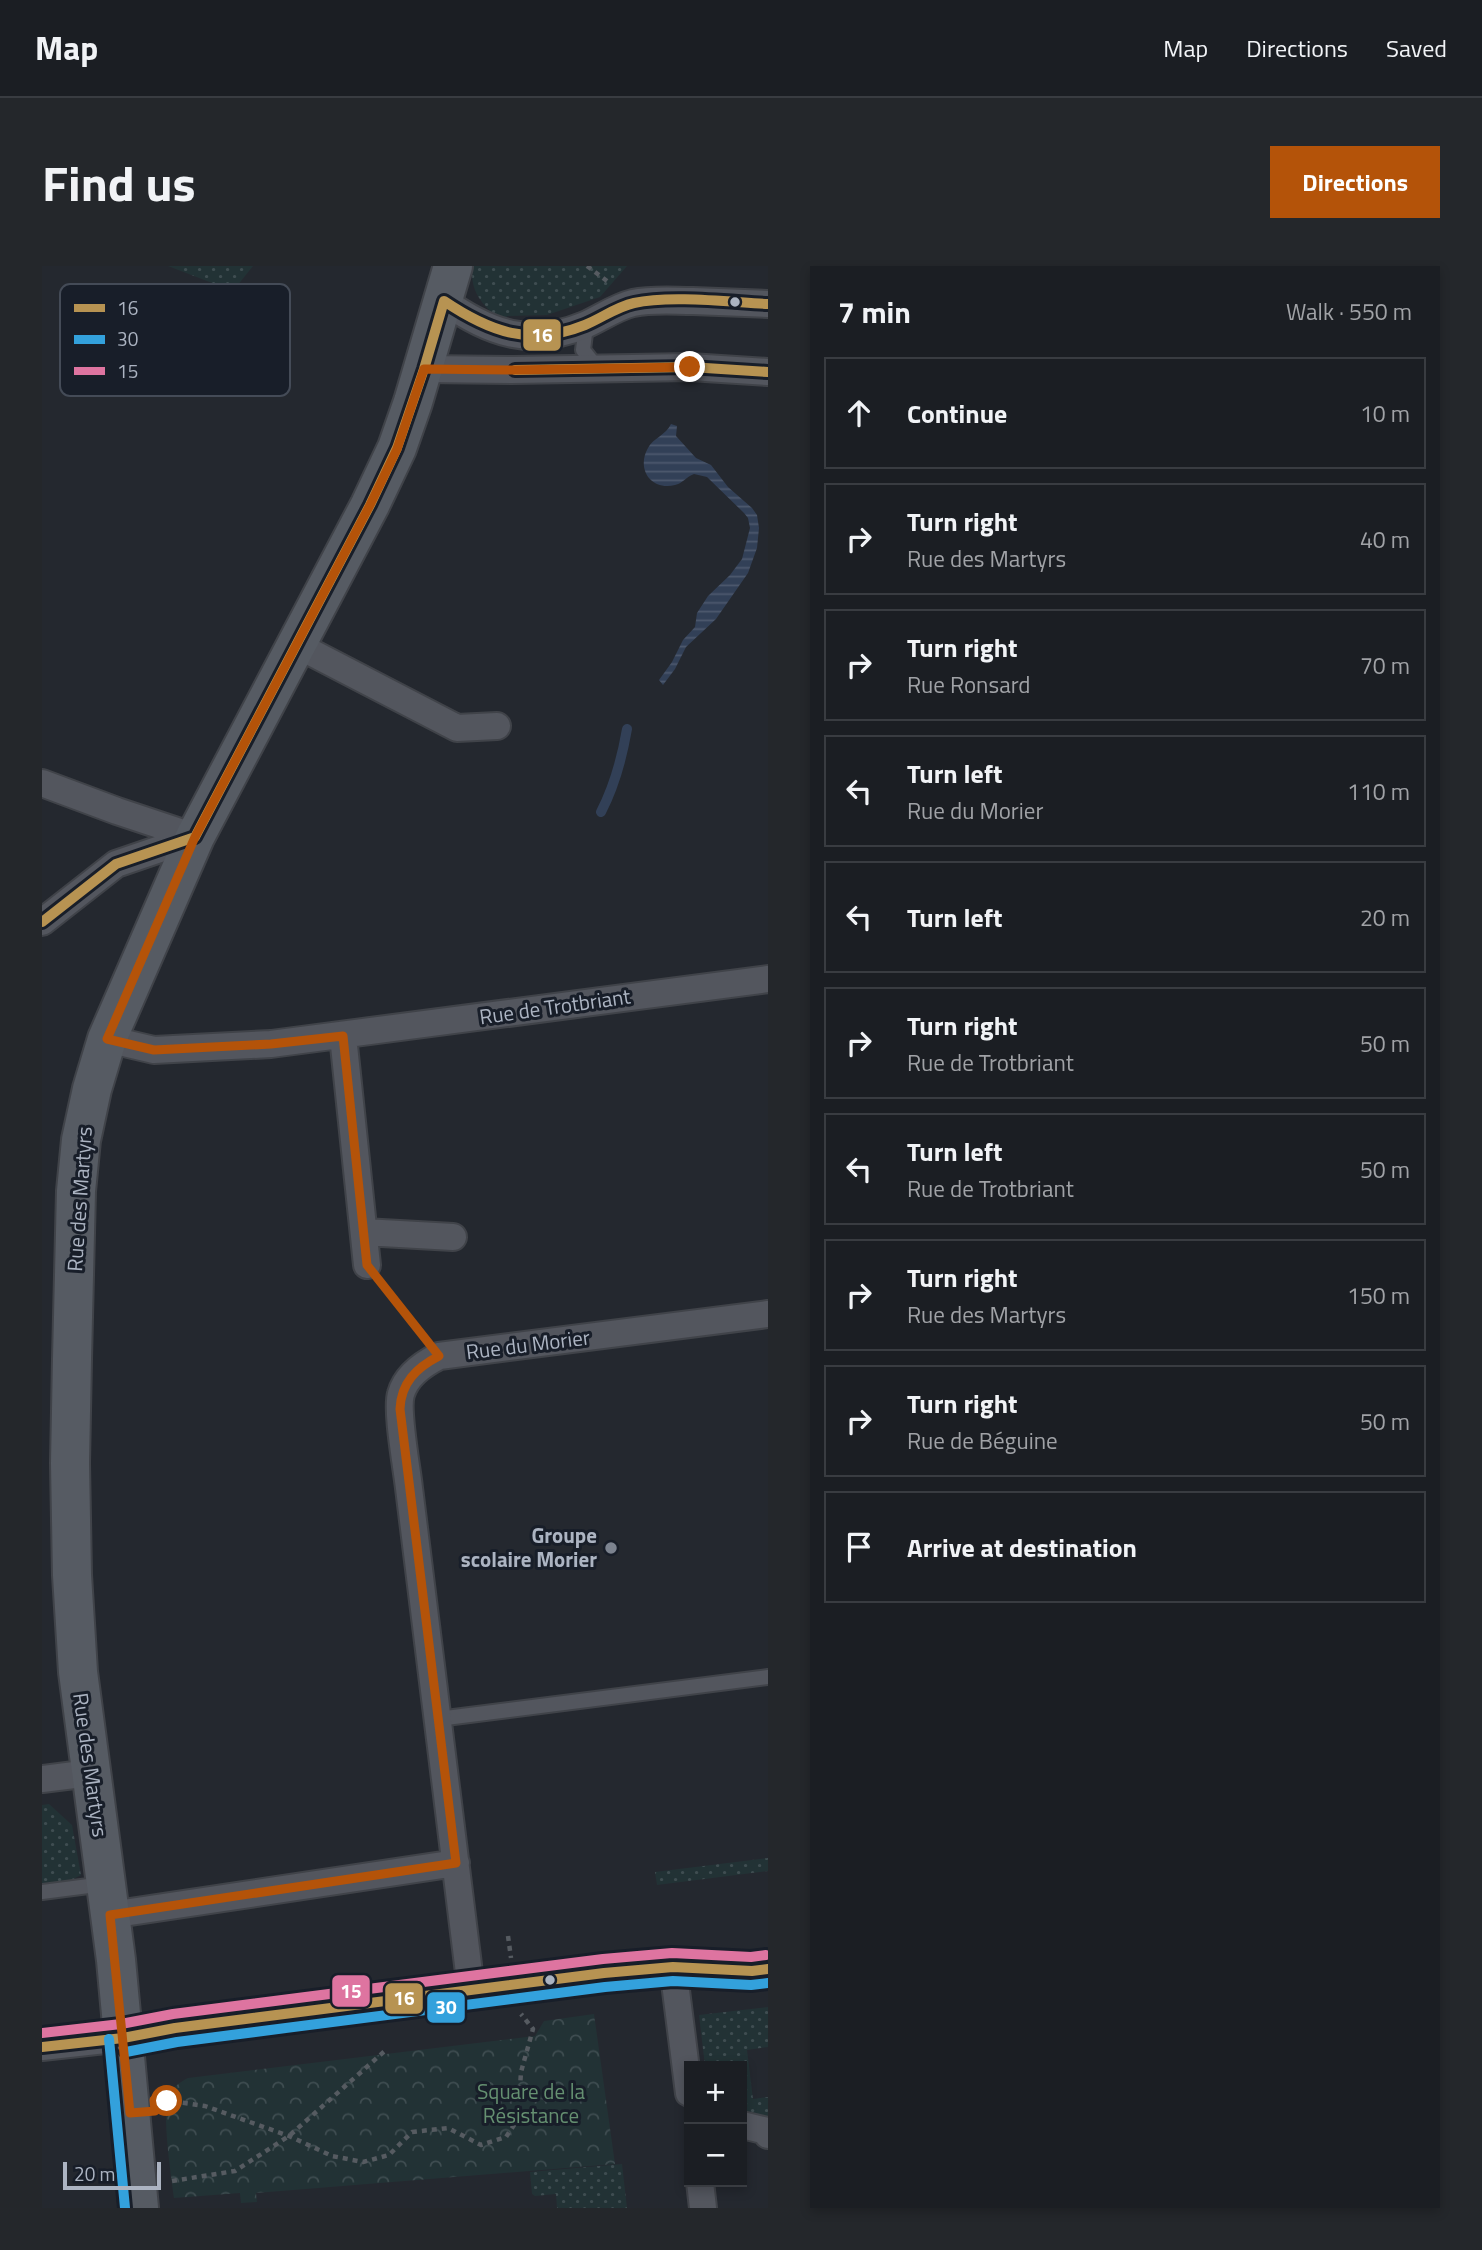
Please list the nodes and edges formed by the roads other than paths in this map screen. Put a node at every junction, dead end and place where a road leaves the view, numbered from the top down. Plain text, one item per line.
1 (448, 284) edge
2 (768, 304) edge
3 (586, 325) junction
4 (424, 369) junction
5 (598, 369) junction
6 (768, 372) edge
7 (297, 645) junction
8 (497, 726) dead end
9 (42, 783) edge
10 (195, 837) junction
11 (42, 922) edge
12 (768, 979) edge
13 (343, 1036) junction
14 (107, 1039) junction
15 (364, 1232) junction
16 (453, 1237) dead end
17 (367, 1265) road end
18 (768, 1314) edge
19 (768, 1677) edge
20 (438, 1719) junction
21 (90, 1773) junction
22 (42, 1779) edge
23 (456, 1863) junction
24 (42, 1892) edge
25 (108, 1899) junction
26 (673, 1967) junction
27 (768, 1969) edge
28 (471, 1989) junction
29 (123, 2038) junction
30 (42, 2047) edge
31 (685, 2061) edge
32 (747, 2126) edge
33 (768, 2135) edge
34 (701, 2187) edge
35 (138, 2197) edge
36 (703, 2208) edge

1 - 3 street
1 - 4 main road, Rue des Martyrs
2 - 3 street
3 - 5 lane
4 - 5 street
4 - 7 main road, Rue des Martyrs
5 - 6 street
7 - 8 street
7 - 10 main road, Rue des Martyrs
9 - 10 street
10 - 11 street
10 - 14 main road, Rue des Martyrs
12 - 13 street, Rue de Trotbriant
13 - 14 street, Rue de Trotbriant
13 - 15 street
14 - 21 main road, Rue des Martyrs
15 - 16 street
15 - 17 street
18 - 20 street, Rue du Morier
19 - 20 lane
20 - 23 street, Rue du Morier
21 - 22 street
21 - 25 main road, Rue des Martyrs
23 - 25 street
23 - 28 street, Rue du Morier
24 - 25 lane
25 - 29 main road, Rue des Martyrs
26 - 27 street
26 - 28 street
26 - 31 street
28 - 29 street
29 - 30 street
29 - 35 main road, Rue des Martyrs
32 - 33 street
34 - 36 street

